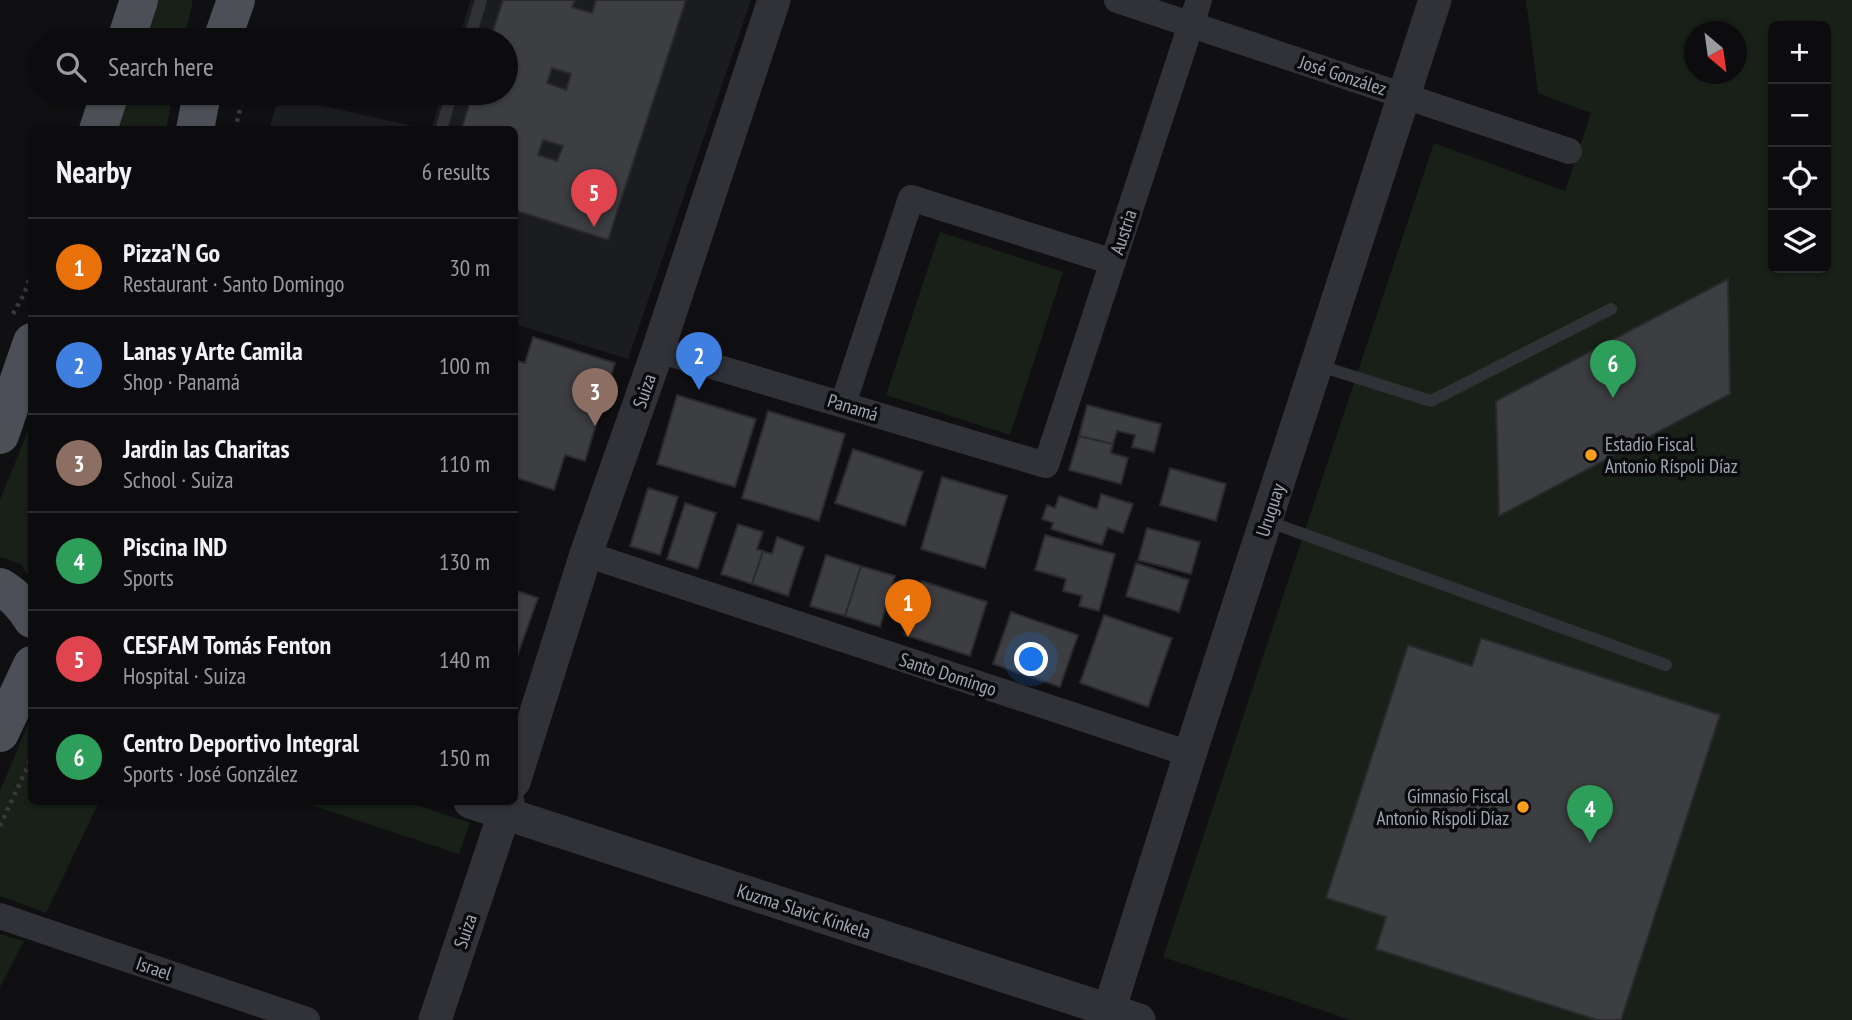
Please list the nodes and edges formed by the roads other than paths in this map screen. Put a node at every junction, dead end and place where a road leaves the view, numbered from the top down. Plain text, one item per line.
1 (139, 0) edge
2 (219, 0) edge
3 (236, 0) edge
4 (481, 0) edge
5 (774, 0) edge
6 (1117, 0) edge
7 (1435, 0) edge
8 (1195, 12) edge
9 (130, 28) edge
10 (213, 28) edge
11 (226, 28) edge
12 (473, 28) edge
13 (1403, 95) junction
14 (106, 105) edge
15 (448, 105) edge
16 (99, 126) edge
17 (442, 126) edge
18 (1569, 151) dead end
19 (1113, 262) junction
20 (1611, 309) dead end
21 (22, 329) edge
22 (658, 349) junction
23 (1317, 365) junction
24 (843, 404) junction
25 (0, 435) edge
26 (1046, 465) joint
27 (1266, 521) junction
28 (586, 554) junction
29 (0, 587) edge
30 (28, 613) edge
31 (1666, 665) dead end
32 (28, 667) edge
33 (28, 672) edge
34 (0, 679) edge
35 (0, 733) edge
36 (1190, 754) junction
37 (518, 769) edge
38 (506, 807) edge
39 (0, 916) edge
40 (1118, 1017) edge
41 (307, 1020) edge
42 (435, 1020) edge

1 - 9 main road
2 - 10 main road
3 - 11 main road
4 - 12 lane
5 - 22 street, Suiza
6 - 8 street, José González
7 - 13 street, Uruguay
8 - 13 street, José González
8 - 19 street, Austria
13 - 18 street, José González
13 - 23 street, Uruguay
14 - 16 main road
15 - 17 lane
19 - 24 street
19 - 26 street, Austria
20 - 23 lane
21 - 25 main road
22 - 24 street, Panamá
22 - 28 street, Suiza
23 - 27 street, Uruguay
24 - 26 street, Panamá
27 - 31 lane
27 - 36 street, Uruguay
28 - 36 street, Santo Domingo
28 - 37 street, Suiza
29 - 30 main road
32 - 34 main road
33 - 35 main road
36 - 40 street, Uruguay
38 - 40 street, Kuzma Slavic Kinkela
38 - 42 street, Suiza
39 - 41 street, Israel

